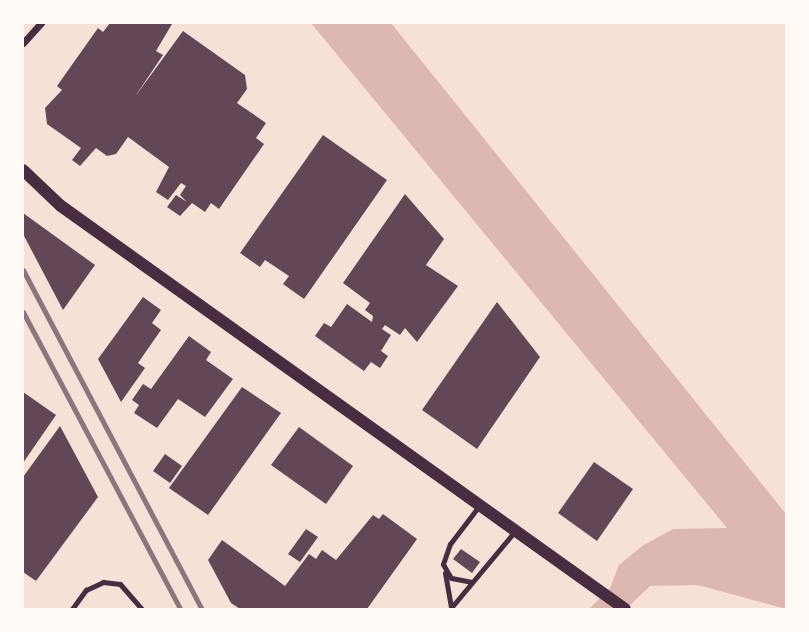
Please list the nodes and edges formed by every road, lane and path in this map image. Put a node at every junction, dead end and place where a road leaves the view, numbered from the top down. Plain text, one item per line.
1 (41, 23) edge
2 (23, 43) edge
3 (23, 170) edge
4 (480, 504) junction
5 (516, 530) junction
6 (445, 573) junction
7 (472, 582) junction
8 (72, 609) edge
9 (142, 609) edge
10 (451, 609) edge
11 (625, 609) edge

1 - 2 street
3 - 4 street
4 - 5 street
4 - 6 lane
5 - 7 lane
5 - 11 street
6 - 7 lane
6 - 10 lane
7 - 10 lane
8 - 9 lane

